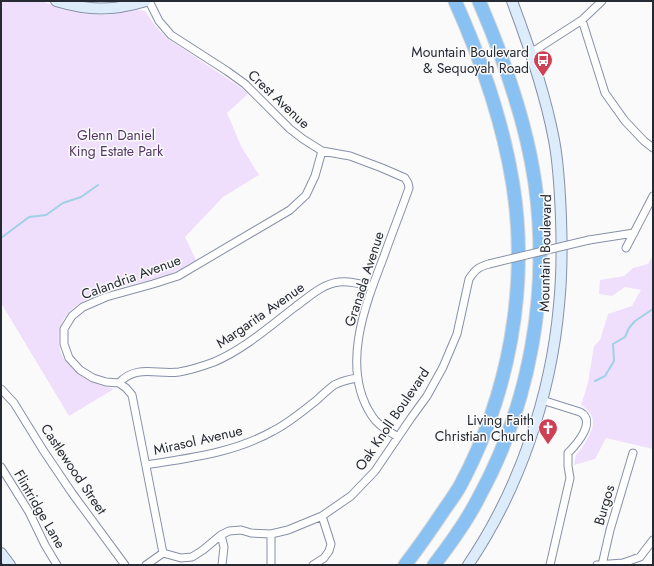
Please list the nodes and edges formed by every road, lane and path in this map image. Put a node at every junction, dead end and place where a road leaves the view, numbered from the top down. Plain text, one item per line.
1 (56, 1) edge
2 (146, 1) edge
3 (149, 1) edge
4 (455, 1) edge
5 (479, 1) edge
6 (512, 1) edge
7 (602, 1) edge
8 (582, 20) junction
9 (530, 51) junction
10 (653, 148) edge
11 (322, 151) junction
12 (409, 188) joint
13 (653, 196) edge
14 (634, 233) junction
15 (626, 248) dead end
16 (372, 287) junction
17 (358, 378) junction
18 (119, 383) junction
19 (1, 389) edge
20 (542, 400) junction
21 (398, 437) junction
22 (632, 453) dead end
23 (146, 465) junction
24 (1, 467) edge
25 (479, 498) junction
26 (322, 516) junction
27 (271, 534) junction
28 (221, 535) junction
29 (653, 540) edge
30 (420, 546) junction
31 (1, 553) edge
32 (163, 553) junction
33 (623, 564) edge
34 (10, 565) edge
35 (57, 565) edge
36 (124, 565) edge
37 (146, 565) edge
38 (222, 565) edge
39 (271, 565) edge
40 (313, 565) edge
41 (394, 565) edge
42 (405, 565) edge
43 (434, 565) edge
44 (444, 565) edge
45 (468, 565) edge
46 (550, 565) edge
47 (597, 565) edge
48 (602, 565) edge

1 - 2 street
3 - 11 street, Crest Avenue
4 - 30 highway
5 - 25 highway
6 - 9 street, Mountain Boulevard
7 - 8 street
8 - 9 street
8 - 10 street
9 - 20 street, Mountain Boulevard
11 - 12 street, Crest Avenue
11 - 18 street, Calandria Avenue
12 - 16 street, Granada Avenue
13 - 14 street
14 - 15 street
14 - 21 street, Oak Knoll Boulevard, bridge
16 - 17 street, Granada Avenue
16 - 18 street, Margarita Avenue
17 - 21 street, Granada Avenue
17 - 23 street, Mirasol Avenue
18 - 23 street
19 - 36 street, Castlewood Street
20 - 45 street, Mountain Boulevard
20 - 46 street
21 - 26 street, Oak Knoll Boulevard
22 - 48 street, Burgos
23 - 32 street
24 - 35 street, Flintridge Lane
25 - 43 highway
25 - 44 highway
26 - 27 street, Oak Knoll Boulevard
26 - 40 street
27 - 28 street, Oak Knoll Boulevard
27 - 39 street
28 - 32 street, Oak Knoll Boulevard
28 - 38 street
29 - 33 street
30 - 41 highway
30 - 42 highway
31 - 34 street
32 - 37 street
33 - 48 street
47 - 48 street

